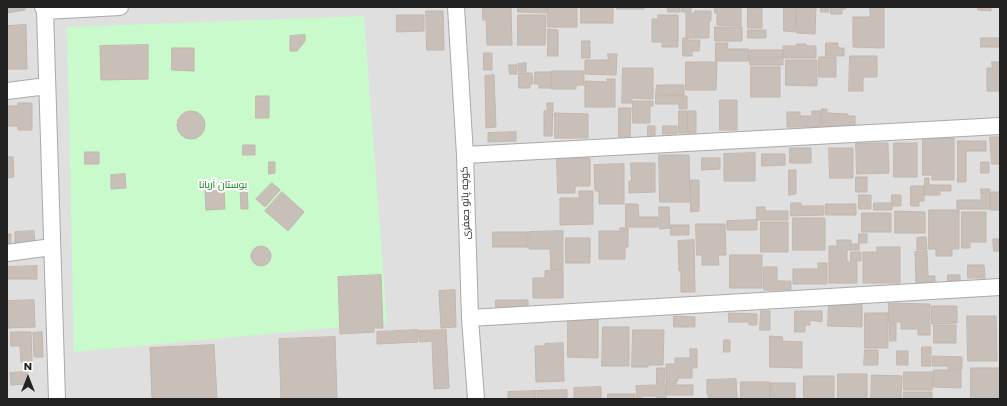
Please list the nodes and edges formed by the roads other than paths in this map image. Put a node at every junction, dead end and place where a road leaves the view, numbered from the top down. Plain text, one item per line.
1 (120, 7) edge
2 (456, 7) edge
3 (44, 9) edge
4 (47, 86) junction
5 (7, 91) edge
6 (1000, 126) edge
7 (465, 155) junction
8 (52, 248) junction
9 (7, 253) edge
10 (1000, 287) edge
11 (470, 318) junction
12 (57, 399) edge
13 (476, 399) edge

1 - 3 street
2 - 7 street, کوچه پاتو جعفری
3 - 4 street
4 - 5 street
4 - 8 street
6 - 7 street
7 - 11 street, کوچه پاتو جعفری
8 - 9 street
8 - 12 street
10 - 11 street
11 - 13 street, کوچه پاتو جعفری

